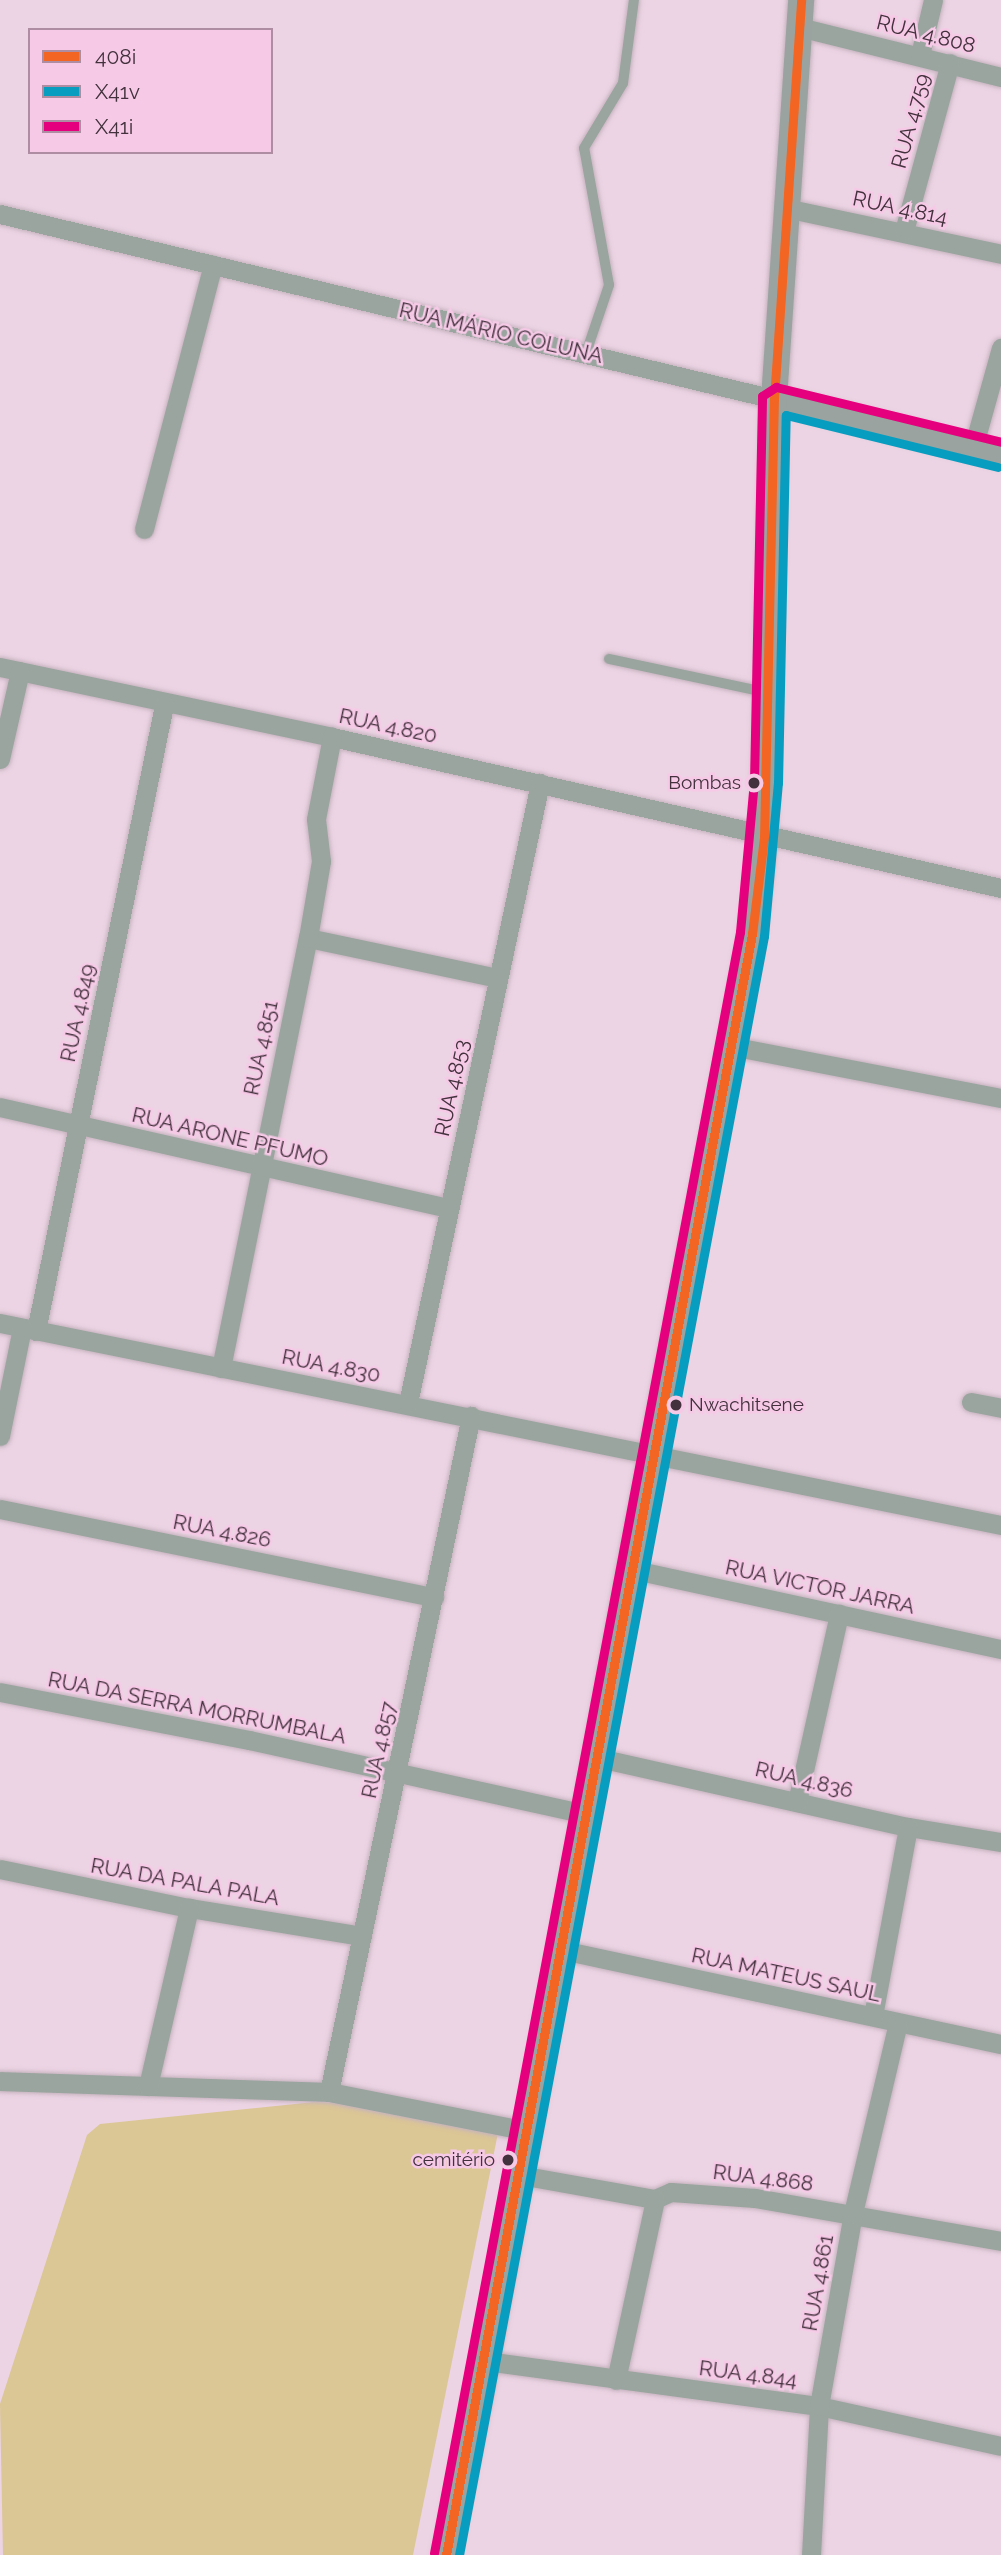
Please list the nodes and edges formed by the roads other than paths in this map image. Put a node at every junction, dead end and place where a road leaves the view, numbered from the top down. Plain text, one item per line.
1 (634, 0) edge
2 (801, 0) edge
3 (933, 0) edge
4 (799, 27) junction
5 (920, 55) junction
6 (950, 63) junction
7 (1001, 77) edge
8 (790, 209) junction
9 (0, 214) edge
10 (904, 231) junction
11 (1001, 254) edge
12 (213, 265) junction
13 (1001, 348) edge
14 (586, 353) junction
15 (774, 399) junction
16 (973, 448) junction
17 (1001, 455) edge
18 (144, 529) dead end
19 (609, 659) dead end
20 (10, 669) edge
21 (768, 693) junction
22 (164, 705) junction
23 (332, 737) junction
24 (0, 759) edge
25 (540, 783) junction
26 (764, 838) junction
27 (1001, 888) edge
28 (308, 937) junction
29 (498, 978) junction
30 (731, 1046) junction
31 (1001, 1098) edge
32 (0, 1107) edge
33 (78, 1125) junction
34 (259, 1168) junction
35 (449, 1208) junction
36 (0, 1324) edge
37 (29, 1329) junction
38 (221, 1368) junction
39 (971, 1402) dead end
40 (408, 1403) junction
41 (1001, 1408) edge
42 (471, 1416) junction
43 (0, 1436) edge
44 (654, 1452) junction
45 (0, 1509) edge
46 (1001, 1525) edge
47 (630, 1569) junction
48 (434, 1597) junction
49 (839, 1614) junction
50 (1001, 1649) edge
51 (0, 1692) edge
52 (599, 1758) junction
53 (397, 1772) junction
54 (797, 1802) junction
55 (589, 1815) junction
56 (908, 1827) junction
57 (1001, 1842) edge
58 (0, 1869) edge
59 (189, 1908) junction
60 (362, 1936) junction
61 (562, 1951) junction
62 (873, 2016) junction
63 (898, 2023) junction
64 (1001, 2044) edge
65 (0, 2081) edge
66 (148, 2086) junction
67 (329, 2092) junction
68 (527, 2131) junction
69 (520, 2175) junction
70 (655, 2199) junction
71 (853, 2213) junction
72 (1001, 2241) edge
73 (486, 2361) junction
74 (617, 2381) junction
75 (819, 2406) junction
76 (1001, 2446) edge
77 (446, 2555) edge
78 (811, 2555) edge

1 - 14 lane
2 - 4 street
3 - 5 street
4 - 5 street, RUA 4.808
4 - 8 street
5 - 6 street, RUA 4.808
6 - 7 street, RUA 4.808
6 - 10 street, RUA 4.759
8 - 10 street, RUA 4.814
8 - 15 street
9 - 12 street, RUA MÁRIO COLUNA
10 - 11 street, RUA 4.814
12 - 14 street, RUA MÁRIO COLUNA
12 - 18 street
13 - 16 street
14 - 15 street, RUA MÁRIO COLUNA
15 - 16 street, RUA MÁRIO COLUNA
15 - 21 street
16 - 17 street, RUA MÁRIO COLUNA
19 - 21 lane
20 - 22 street, RUA 4.820
20 - 24 street
21 - 26 street
22 - 23 street, RUA 4.820
22 - 33 street, RUA 4.849
23 - 25 street, RUA 4.820
23 - 28 street, RUA 4.851
25 - 26 street, RUA 4.820
25 - 29 street, RUA 4.853
26 - 27 street, RUA 4.820
26 - 30 street
28 - 29 street
28 - 34 street, RUA 4.851
29 - 35 street, RUA 4.853
30 - 31 street
30 - 44 street
32 - 33 street, RUA ARONE PFUMO
33 - 34 street, RUA ARONE PFUMO
33 - 37 street, RUA 4.849
34 - 35 street, RUA ARONE PFUMO
34 - 38 street, RUA 4.851
35 - 40 street, RUA 4.853
36 - 37 street, RUA 4.830
37 - 38 street, RUA 4.830
37 - 43 street, RUA 4.849
38 - 40 street, RUA 4.830
39 - 41 street
40 - 42 street, RUA 4.830
42 - 44 street, RUA 4.830
42 - 48 street, RUA 4.857
44 - 46 street, RUA 4.830
44 - 47 street
45 - 48 street, RUA 4.826
47 - 49 street, RUA VICTOR JARRA
47 - 52 street
48 - 53 street, RUA 4.857
49 - 50 street, RUA VICTOR JARRA
49 - 54 street
51 - 53 street, RUA DA SERRA MORRUMBALA
52 - 54 street, RUA 4.836
52 - 55 street
53 - 55 street, RUA DA SERRA MORRUMBALA
53 - 60 street, RUA 4.857
54 - 56 street, RUA 4.836
55 - 61 street
56 - 57 street, RUA 4.836
56 - 62 street
58 - 59 street, RUA DA PALA PALA
59 - 60 street, RUA DA PALA PALA
59 - 66 street
60 - 67 street, RUA 4.857
61 - 62 street, RUA MATEUS SAUL
61 - 68 street
62 - 63 street, RUA MATEUS SAUL
63 - 64 street, RUA MATEUS SAUL
63 - 71 street, RUA 4.861
65 - 66 street
66 - 67 street
67 - 68 street
68 - 69 street
69 - 70 street, RUA 4.868
69 - 73 street
70 - 71 street, RUA 4.868
70 - 74 street
71 - 72 street, RUA 4.868
71 - 75 street, RUA 4.861
73 - 74 street, RUA 4.844
73 - 77 street
74 - 75 street, RUA 4.844
75 - 76 street, RUA 4.844
75 - 78 street, RUA 4.861

